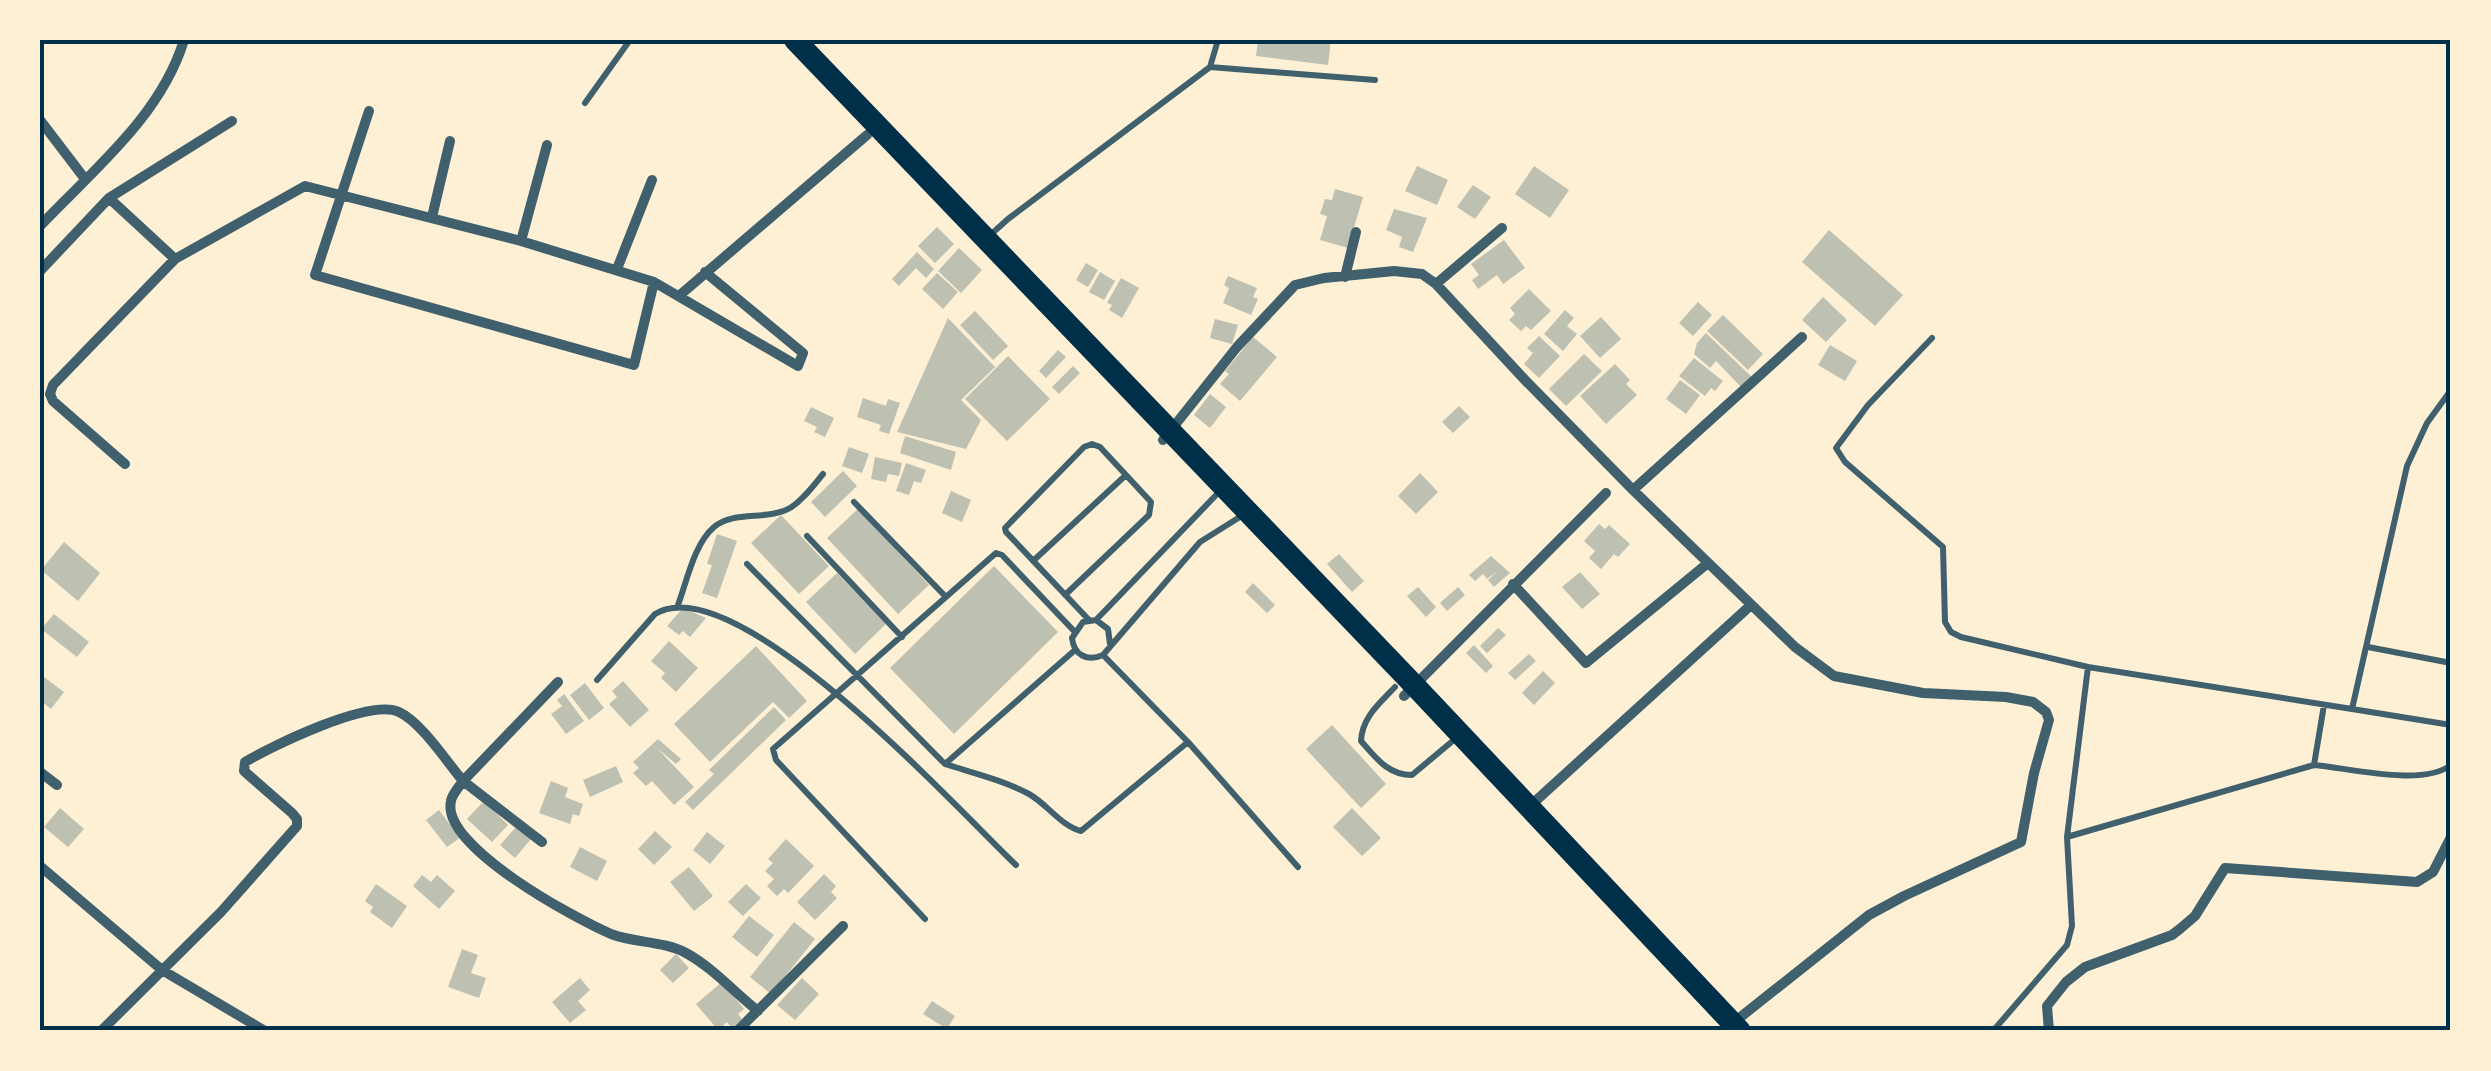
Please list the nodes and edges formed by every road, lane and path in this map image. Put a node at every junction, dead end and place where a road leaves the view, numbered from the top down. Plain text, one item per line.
1 (184, 40) edge
2 (630, 40) edge
3 (778, 40) edge
4 (795, 40) edge
5 (1218, 40) edge
6 (1210, 68) junction
7 (1375, 80) dead end
8 (585, 103) dead end
9 (369, 111) dead end
10 (40, 120) edge
11 (232, 122) dead end
12 (867, 135) junction
13 (450, 141) dead end
14 (547, 145) dead end
15 (85, 179) junction
16 (652, 180) dead end
17 (340, 194) junction
18 (109, 198) junction
19 (432, 217) junction
20 (40, 226) edge
21 (1502, 228) dead end
22 (1356, 232) dead end
23 (987, 239) junction
24 (522, 241) junction
25 (175, 259) junction
26 (617, 270) junction
27 (40, 272) edge
28 (705, 272) junction
29 (1344, 277) junction
30 (654, 282) junction
31 (1436, 284) junction
32 (680, 295) junction
33 (1802, 337) dead end
34 (1932, 338) dead end
35 (2451, 390) edge
36 (1168, 436) junction
37 (125, 464) dead end
38 (823, 474) dead end
39 (1126, 475) junction
40 (1633, 490) junction
41 (1219, 491) junction
42 (1606, 494) dead end
43 (854, 502) dead end
44 (1242, 515) junction
45 (807, 536) dead end
46 (1033, 561) junction
47 (1708, 563) junction
48 (747, 564) dead end
49 (1512, 584) junction
50 (1065, 594) junction
51 (946, 597) junction
52 (1751, 605) junction
53 (678, 606) junction
54 (1092, 620) junction
55 (1074, 631) junction
56 (902, 637) junction
57 (1110, 644) junction
58 (2368, 648) junction
59 (1075, 650) junction
60 (1103, 655) junction
61 (2451, 662) edge
62 (2088, 668) junction
63 (860, 676) junction
64 (597, 680) dead end
65 (558, 682) dead end
66 (1405, 690) junction
67 (838, 694) junction
68 (2324, 705) junction
69 (2352, 709) junction
70 (2451, 725) edge
71 (1454, 739) junction
72 (1188, 742) junction
73 (945, 764) junction
74 (2314, 764) junction
75 (2451, 765) edge
76 (40, 772) edge
77 (463, 781) junction
78 (57, 786) dead end
79 (1528, 808) junction
80 (2067, 837) junction
81 (2451, 837) edge
82 (542, 842) dead end
83 (40, 866) edge
84 (1016, 866) dead end
85 (1298, 868) dead end
86 (925, 919) dead end
87 (843, 926) dead end
88 (162, 970) junction
89 (758, 1011) junction
90 (1731, 1028) edge
91 (101, 1031) edge
92 (265, 1031) edge
93 (737, 1031) edge
94 (1994, 1031) edge
95 (2049, 1031) edge

1 - 15 street
2 - 8 lane
3 - 12 highway
4 - 23 highway
5 - 6 lane
6 - 7 lane
6 - 23 lane
9 - 17 street
10 - 15 street
11 - 18 street
12 - 28 street
12 - 36 highway
13 - 19 street
14 - 24 street
15 - 20 street
16 - 26 street
17 - 19 street
17 - 25 street
17 - 30 street
18 - 25 street
18 - 27 street
19 - 24 street
21 - 31 street
22 - 29 street
23 - 36 highway
24 - 26 street
25 - 37 street
26 - 30 street
28 - 32 street
28 - 32 street
29 - 31 street
29 - 36 street
30 - 32 street
31 - 40 street
33 - 40 street
34 - 62 lane
35 - 58 lane
36 - 41 highway
38 - 53 lane
39 - 46 lane
39 - 46 lane
39 - 50 lane
40 - 47 street
41 - 44 highway
41 - 54 lane
42 - 49 street
43 - 51 lane
44 - 57 lane
44 - 66 highway
45 - 56 lane
46 - 50 lane
47 - 49 street
47 - 52 street
48 - 63 lane
49 - 66 street
50 - 54 lane
51 - 55 lane
51 - 56 lane
52 - 79 street
52 - 90 street
53 - 64 lane
53 - 67 lane
54 - 55 lane
54 - 57 lane
55 - 59 lane
56 - 63 lane
57 - 60 lane
58 - 61 lane
58 - 69 lane
59 - 60 lane
59 - 73 lane
60 - 72 lane
62 - 68 lane
62 - 80 lane
63 - 67 lane
63 - 73 lane
65 - 77 street
66 - 71 highway
66 - 71 lane
67 - 84 lane
67 - 86 lane
68 - 69 lane
68 - 74 lane
69 - 70 lane
71 - 79 highway
71 - 90 highway
72 - 73 lane
72 - 85 lane
74 - 75 lane
74 - 80 lane
76 - 78 street
77 - 82 street
77 - 88 street
77 - 89 street
79 - 90 highway
80 - 94 lane
81 - 95 street
83 - 88 street
87 - 89 street
88 - 91 street
88 - 92 street
89 - 93 street

